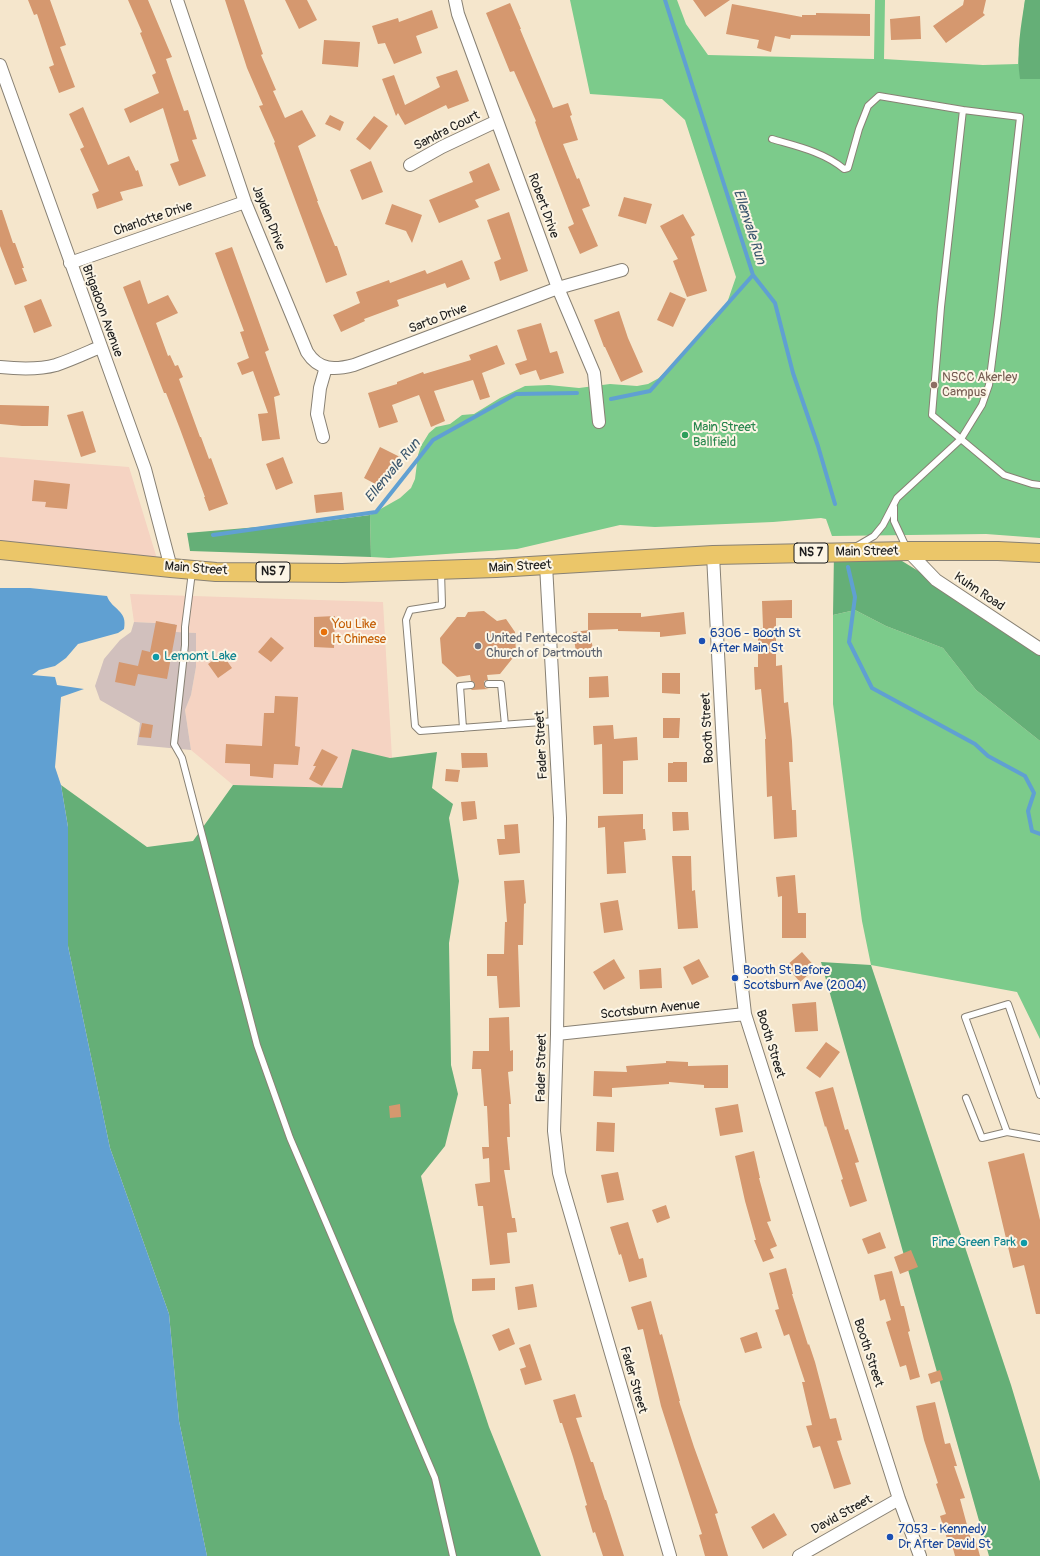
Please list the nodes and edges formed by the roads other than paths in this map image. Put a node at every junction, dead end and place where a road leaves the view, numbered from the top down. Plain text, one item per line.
1 (177, 0) edge
2 (455, 0) edge
3 (0, 65) edge
4 (963, 110) junction
5 (497, 121) junction
6 (772, 139) dead end
7 (410, 166) dead end
8 (245, 202) junction
9 (70, 263) junction
10 (622, 270) dead end
11 (558, 288) junction
12 (100, 347) junction
13 (0, 367) edge
14 (326, 367) junction
15 (599, 422) dead end
16 (322, 437) dead end
17 (961, 439) junction
18 (1040, 485) edge
19 (894, 506) junction
20 (0, 550) edge
21 (908, 551) junction
22 (844, 552) junction
23 (1040, 553) edge
24 (713, 555) junction
25 (546, 565) junction
26 (171, 568) junction
27 (193, 570) junction
28 (441, 570) junction
29 (1040, 649) edge
30 (488, 684) dead end
31 (471, 685) dead end
32 (555, 721) junction
33 (505, 725) junction
34 (462, 728) junction
35 (745, 1014) junction
36 (557, 1034) junction
37 (1040, 1095) edge
38 (966, 1098) dead end
39 (1007, 1132) junction
40 (1040, 1138) edge
41 (899, 1499) junction
42 (453, 1556) edge
43 (670, 1556) edge
44 (799, 1556) edge
45 (920, 1556) edge

1 - 8 street, Jayden Drive
2 - 5 street, Robert Drive
3 - 9 street, Brigadoon Avenue
4 - 6 lane
4 - 17 lane
4 - 17 lane
5 - 7 street, Sandra Court
5 - 11 street, Robert Drive
8 - 9 street, Charlotte Drive
8 - 14 street, Jayden Drive
9 - 12 street, Brigadoon Avenue
10 - 11 street, Sarto Drive
11 - 14 street, Sarto Drive
11 - 15 street, Robert Drive
12 - 13 street
12 - 26 street, Brigadoon Avenue
14 - 16 street
17 - 18 lane
17 - 19 lane
19 - 21 lane
19 - 22 lane
20 - 26 main road, Main Street / NS 7
21 - 22 main road, Main Street / NS 7
21 - 23 main road, Main Street / NS 7
21 - 29 street, Kuhn Road
22 - 24 main road, Main Street / NS 7
24 - 25 main road, Main Street / NS 7
24 - 35 street, Booth Street
25 - 28 main road, Main Street / NS 7
25 - 32 street, Fader Street
26 - 27 main road, Main Street / NS 7
27 - 28 main road, Main Street / NS 7
27 - 42 lane
28 - 34 lane
30 - 33 lane
31 - 34 lane
32 - 33 lane
32 - 36 street, Fader Street
33 - 34 lane
35 - 36 street, Scotsburn Avenue
35 - 41 street, Booth Street
36 - 43 street, Fader Street
37 - 39 lane
38 - 39 lane
39 - 40 lane
41 - 44 street, David Street
41 - 45 street, Booth Street

